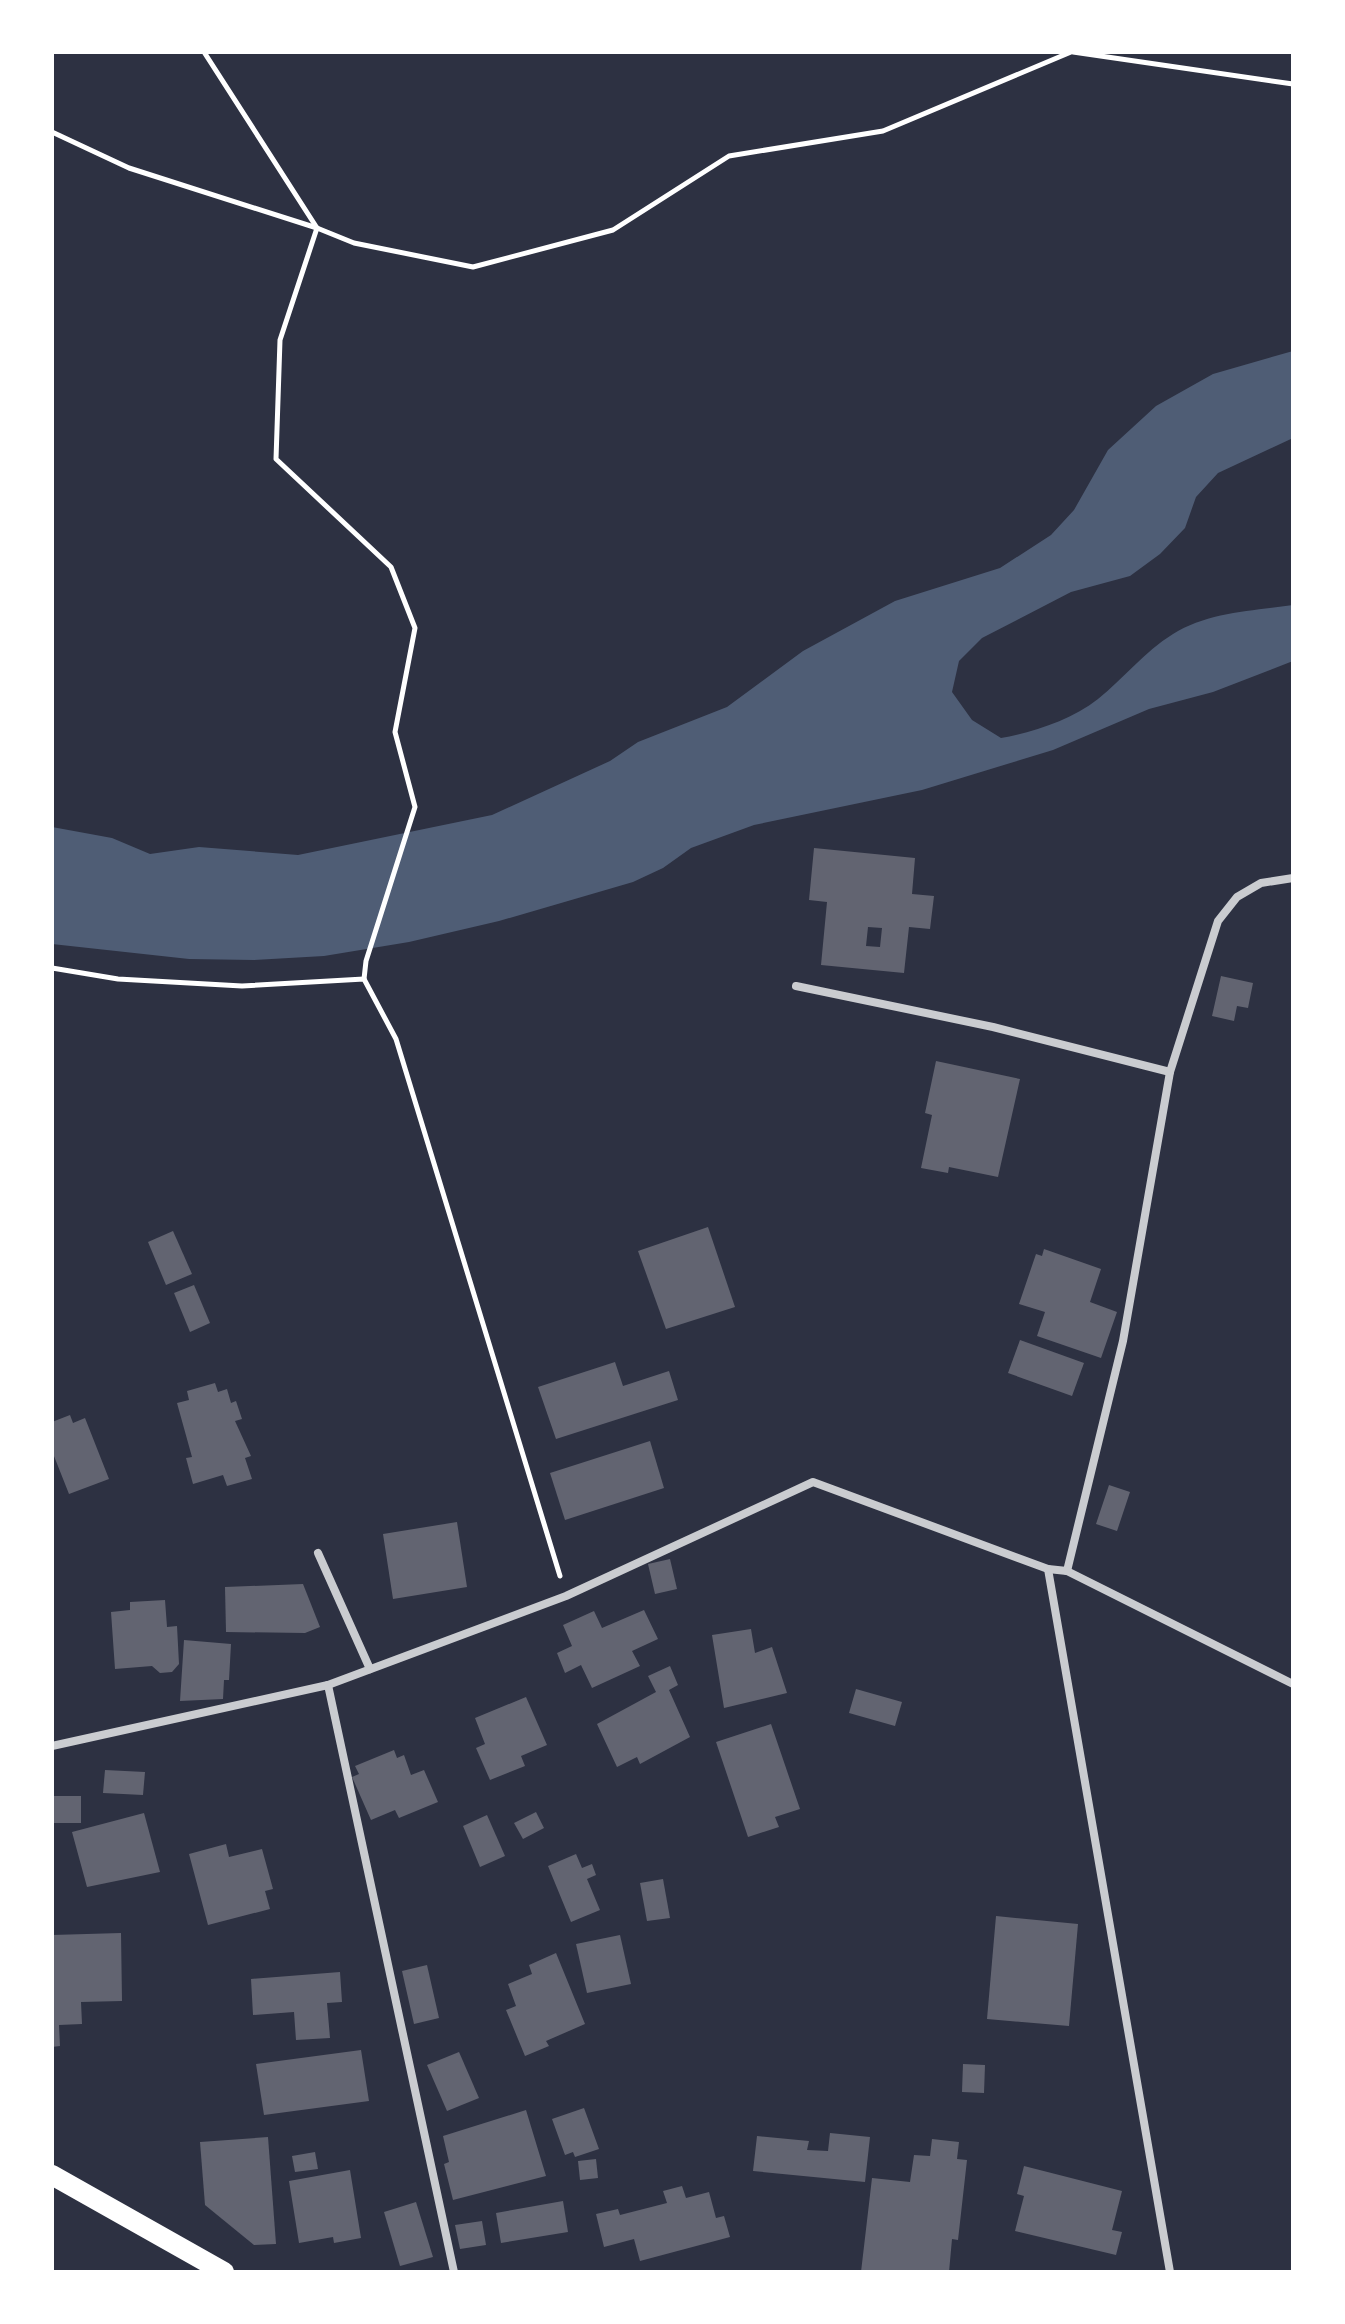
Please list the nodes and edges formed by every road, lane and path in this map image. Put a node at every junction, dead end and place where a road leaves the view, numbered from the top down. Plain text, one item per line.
1 (204, 52) edge
2 (1072, 52) edge
3 (1293, 84) edge
4 (52, 132) edge
5 (317, 228) junction
6 (1293, 878) edge
7 (52, 968) edge
8 (364, 979) junction
9 (796, 986) dead end
10 (1170, 1072) junction
11 (318, 1553) dead end
12 (1048, 1569) junction
13 (1067, 1571) junction
14 (566, 1596) junction
15 (370, 1669) junction
16 (1293, 1684) edge
17 (328, 1685) junction
18 (52, 1746) edge
19 (52, 2175) edge
20 (224, 2272) edge
21 (454, 2272) edge
22 (1170, 2272) edge

1 - 5 path
2 - 3 path
2 - 5 path
4 - 5 path
5 - 8 path
6 - 10 street
7 - 8 path
8 - 14 path
9 - 10 street
10 - 13 street
11 - 15 street
12 - 13 street
12 - 14 street
12 - 22 street
13 - 16 street
14 - 15 street
15 - 17 street
17 - 18 street
17 - 21 street
19 - 20 main road

